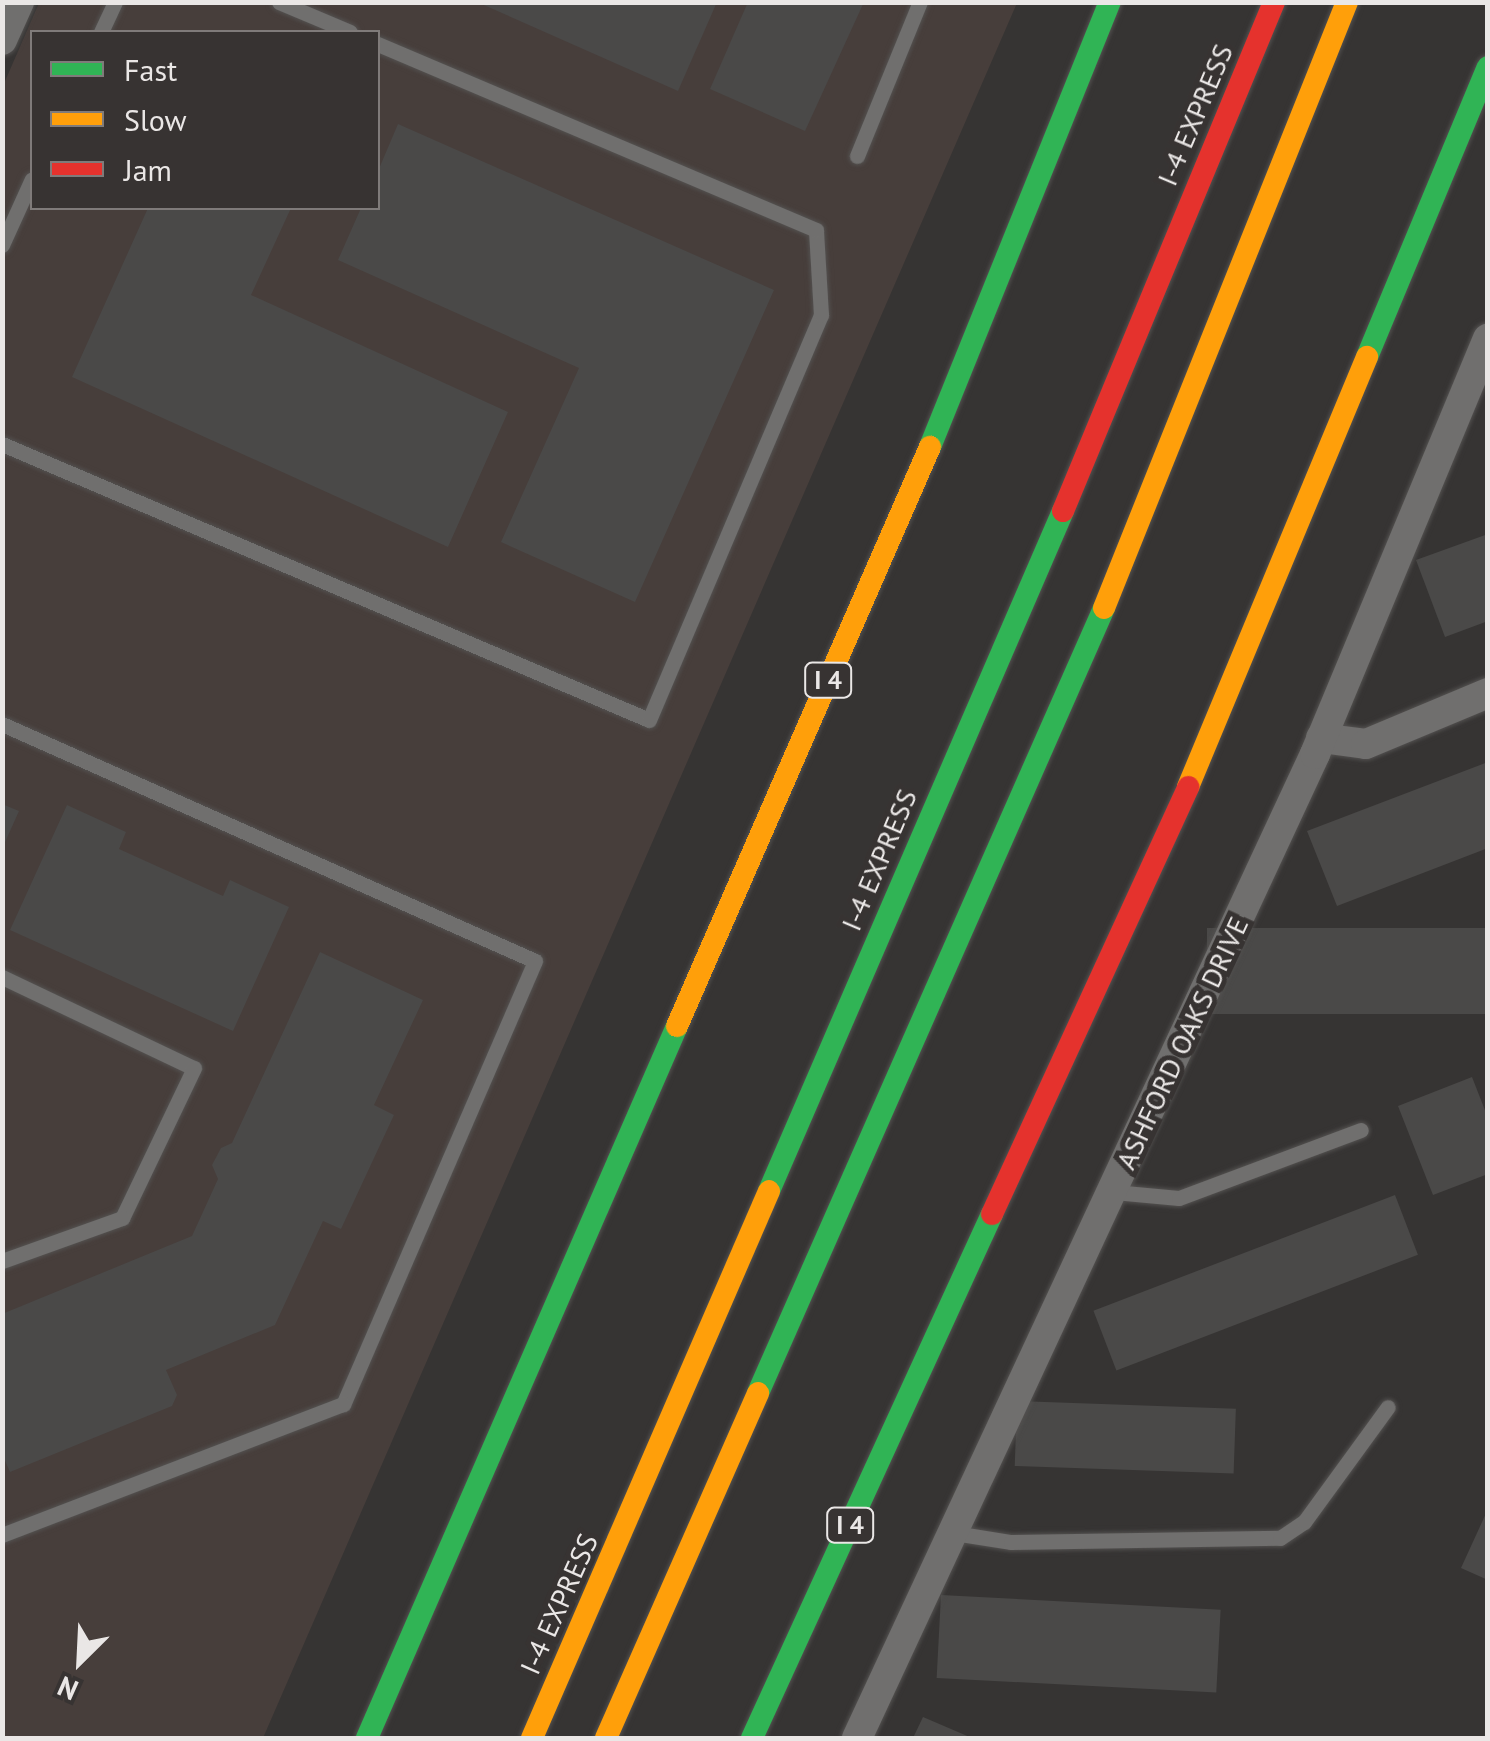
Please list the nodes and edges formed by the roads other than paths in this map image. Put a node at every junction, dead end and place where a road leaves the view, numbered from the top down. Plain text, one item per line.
1 (19, 2) edge
2 (115, 2) edge
3 (279, 2) edge
4 (920, 2) edge
5 (1110, 2) edge
6 (1274, 2) edge
7 (1347, 2) edge
8 (101, 30) edge
9 (345, 30) edge
10 (2, 40) edge
11 (380, 45) edge
12 (1488, 67) edge
13 (857, 156) dead end
14 (30, 183) edge
15 (2, 245) edge
16 (1488, 339) edge
17 (2, 444) edge
18 (1488, 694) edge
19 (2, 724) edge
20 (1322, 738) junction
21 (2, 977) edge
22 (1361, 1130) dead end
23 (1114, 1192) junction
24 (2, 1261) edge
25 (1388, 1407) dead end
26 (954, 1533) junction
27 (2, 1534) edge
28 (367, 1738) edge
29 (532, 1738) edge
30 (606, 1738) edge
31 (752, 1738) edge
32 (858, 1738) edge

1 - 10 street
2 - 8 lane
3 - 9 lane
4 - 13 lane
5 - 28 highway, I 4
6 - 29 highway, I-4 EXPRESS
7 - 30 highway
11 - 17 lane
12 - 31 highway, I 4
14 - 15 lane
16 - 20 street, ASHFORD OAKS DRIVE
18 - 20 street
19 - 27 lane
20 - 23 street, ASHFORD OAKS DRIVE
21 - 24 lane
22 - 23 lane
23 - 26 street, ASHFORD OAKS DRIVE
25 - 26 lane
26 - 32 street, ASHFORD OAKS DRIVE

